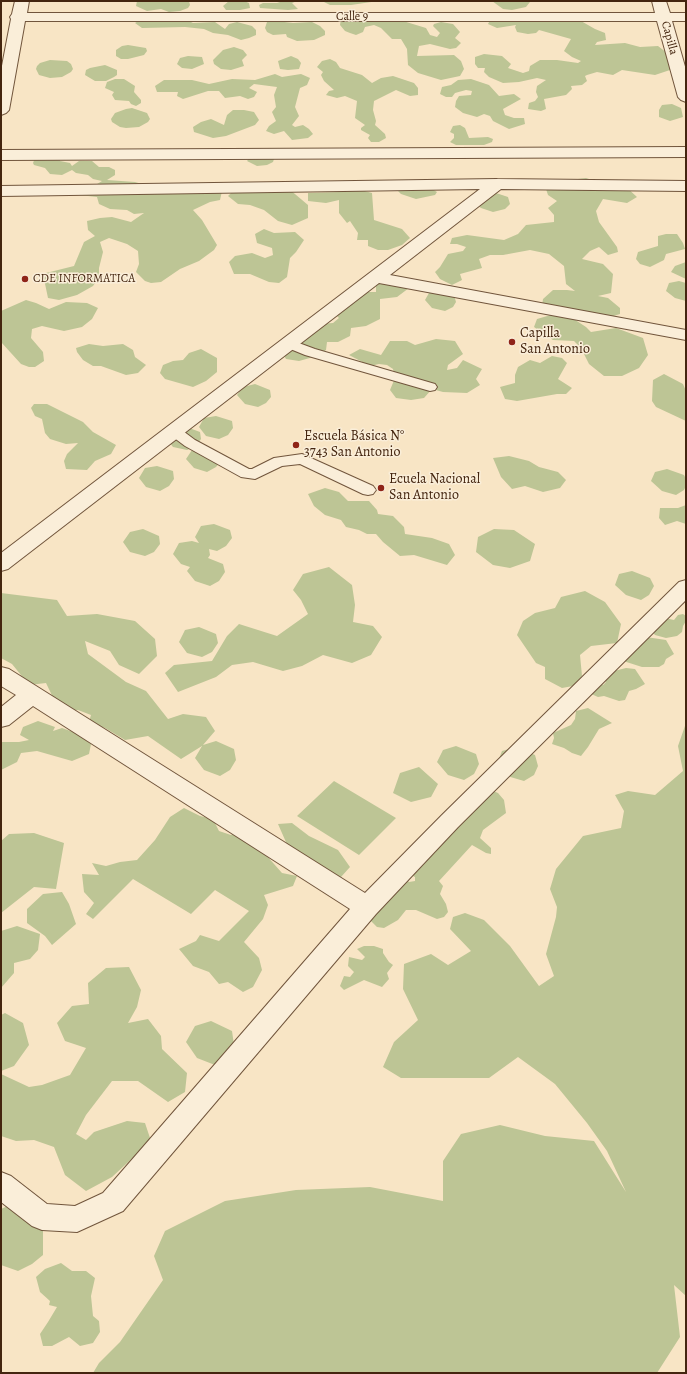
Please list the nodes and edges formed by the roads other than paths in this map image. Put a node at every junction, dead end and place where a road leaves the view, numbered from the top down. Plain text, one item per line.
1 (22, 1) edge
2 (659, 1) edge
3 (17, 17) junction
4 (664, 17) junction
5 (686, 17) edge
6 (686, 98) edge
7 (1, 110) edge
8 (686, 152) edge
9 (1, 155) edge
10 (497, 184) junction
11 (686, 186) edge
12 (1, 191) edge
13 (375, 277) junction
14 (686, 335) edge
15 (288, 343) junction
16 (430, 387) dead end
17 (174, 431) junction
18 (368, 490) dead end
19 (1, 564) edge
20 (686, 587) edge
21 (1, 675) edge
22 (32, 695) junction
23 (1, 719) edge
24 (367, 908) junction
25 (1, 1185) edge

1 - 3 street
2 - 4 street, Capilla
3 - 4 street, Calle 9
3 - 7 street
4 - 5 street, Calle 9
4 - 6 street, Capilla
8 - 9 street
10 - 11 street
10 - 12 street
10 - 13 street
13 - 14 street
13 - 15 street
15 - 16 lane
15 - 17 street
17 - 18 lane
17 - 19 street
20 - 24 street
21 - 22 street
22 - 23 street
22 - 24 street
24 - 25 street

